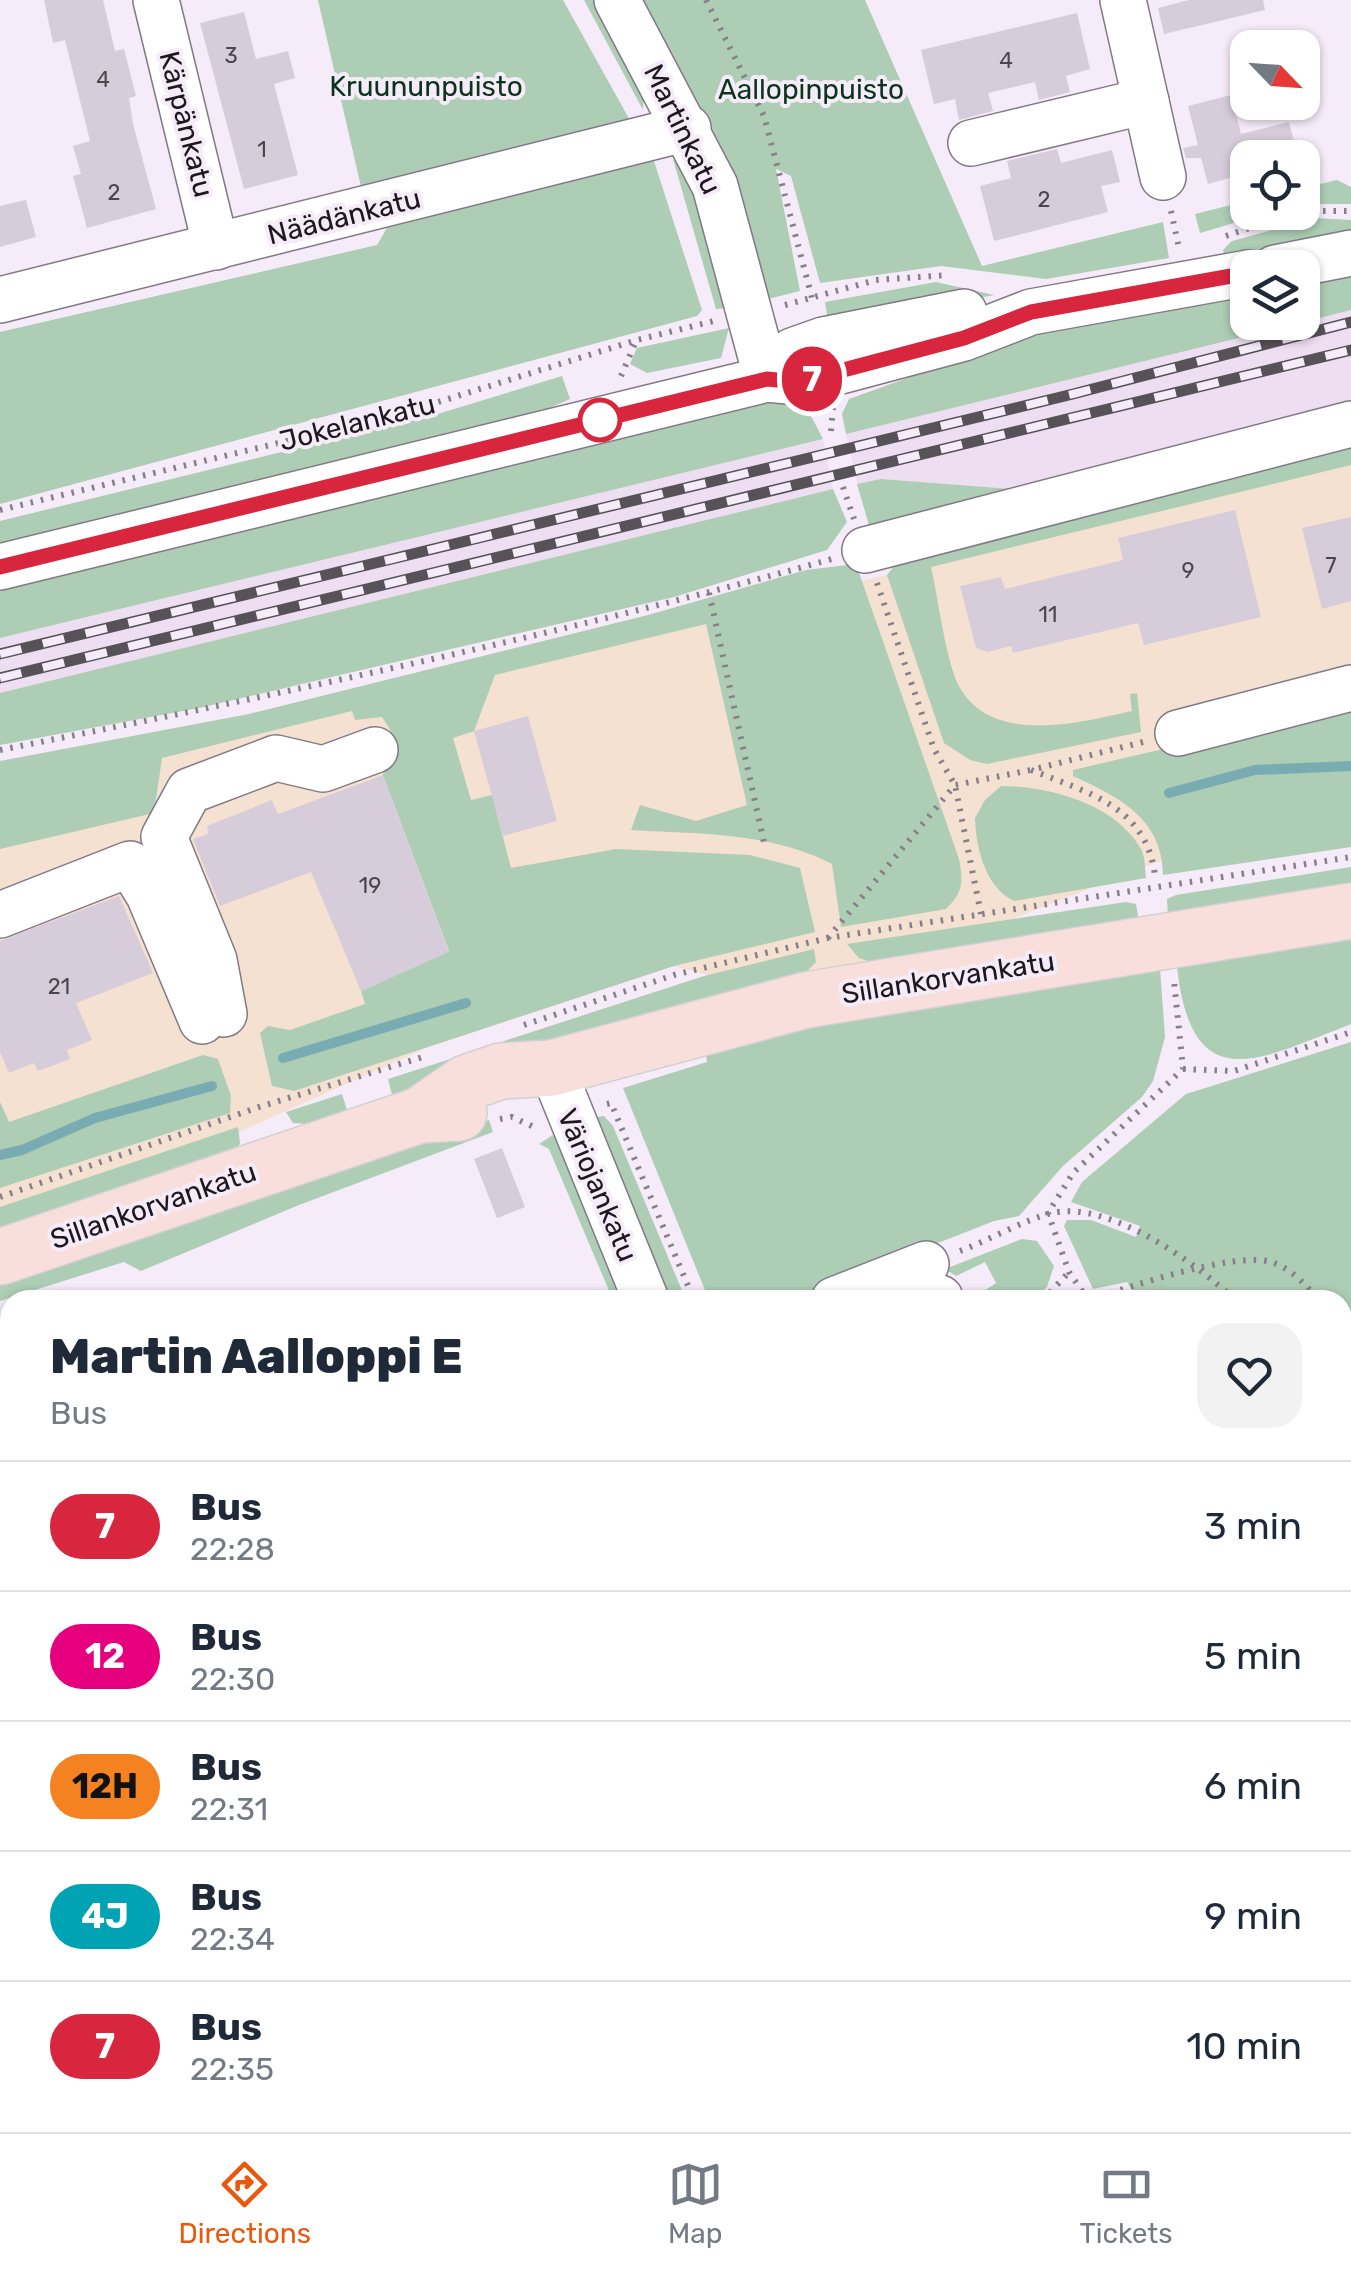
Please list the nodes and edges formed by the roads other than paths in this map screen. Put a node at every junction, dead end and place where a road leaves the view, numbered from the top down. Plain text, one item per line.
1 (156, 0) edge
2 (617, 0) edge
3 (1134, 3) edge
4 (1146, 101) junction
5 (688, 128) junction
6 (971, 143) dead end
7 (1163, 178) road end
8 (216, 248) junction
9 (1351, 254) edge
10 (1320, 260) edge
11 (1230, 276) edge
12 (0, 300) edge
13 (767, 379) junction
14 (1351, 424) edge
15 (866, 550) road end
16 (0, 566) edge
17 (1351, 688) edge
18 (1178, 732) road end
19 (375, 750) dead end
20 (1351, 911) edge
21 (0, 915) edge
22 (552, 1068) junction
23 (0, 1257) edge
24 (642, 1290) edge

1 - 8 street, Kärpänkatu
2 - 5 street, Martinkatu
3 - 4 street
4 - 6 street
4 - 7 street
5 - 8 street, Näädänkatu
5 - 13 street, Martinkatu
8 - 12 street, Näädänkatu
9 - 10 street
11 - 13 street, Jokelankatu
13 - 16 street, Jokelankatu
14 - 15 street
17 - 18 street
19 - 21 street
20 - 22 main road, Sillankorvankatu
22 - 23 main road, Sillankorvankatu
22 - 24 street, Väriojankatu

